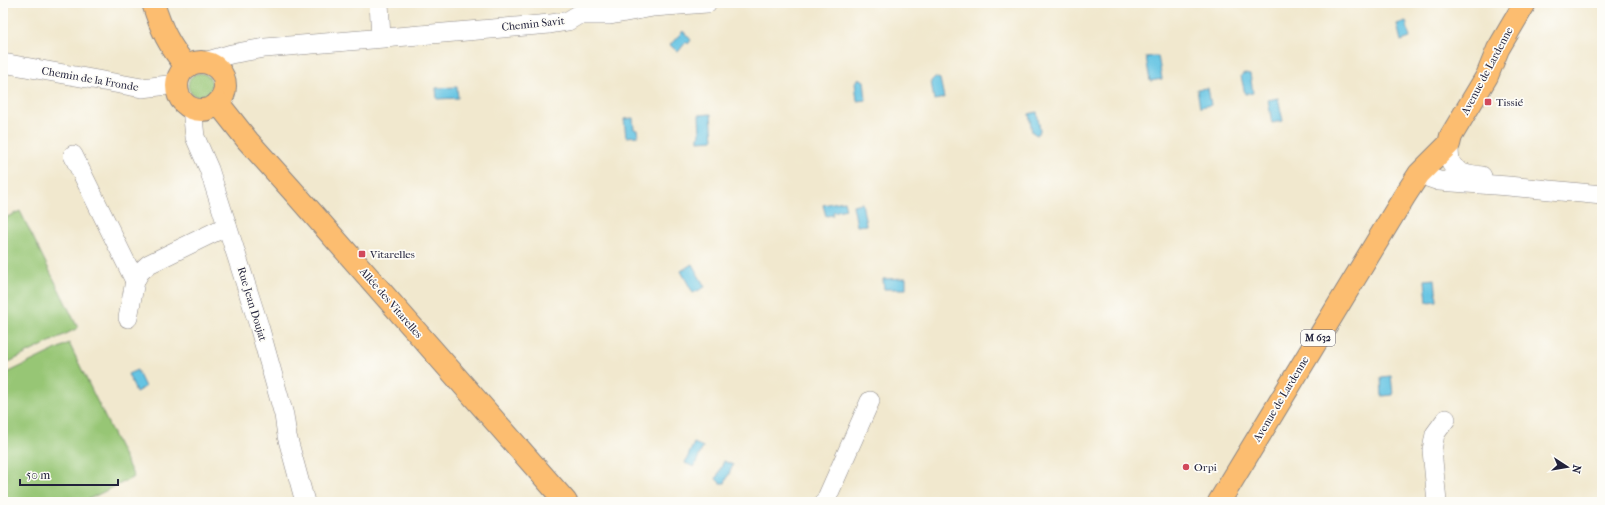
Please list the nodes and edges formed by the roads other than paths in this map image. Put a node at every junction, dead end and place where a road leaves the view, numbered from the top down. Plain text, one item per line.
1 (153, 3) edge
2 (379, 3) edge
3 (707, 3) edge
4 (1512, 3) edge
5 (1525, 3) edge
6 (577, 9) edge
7 (381, 37) junction
8 (3, 63) edge
9 (189, 71) junction
10 (218, 103) junction
11 (192, 108) junction
12 (1449, 144) junction
13 (73, 155) dead end
14 (1419, 174) junction
15 (1508, 186) junction
16 (1602, 195) edge
17 (227, 226) junction
18 (135, 282) junction
19 (128, 318) dead end
20 (870, 401) dead end
21 (1446, 419) dead end
22 (305, 502) edge
23 (566, 502) edge
24 (825, 502) edge
25 (1219, 502) edge
26 (1437, 502) edge

1 - 9 main road
2 - 7 street
3 - 6 street, Chemin Savit
4 - 14 main road, Avenue de Lardenne / M 632
5 - 12 main road, Avenue de Lardenne / M 632
6 - 7 street, Chemin Savit
7 - 9 street, Chemin Savit
8 - 9 street, Chemin de la Fronde
9 - 10 main road
9 - 11 main road
10 - 11 main road
10 - 23 main road, Allée des Vitarelles
11 - 17 street, Rue Jean Doujat
12 - 14 main road, Avenue de Lardenne / M 632
12 - 15 street
13 - 18 street
14 - 15 street
14 - 25 main road, Avenue de Lardenne / M 632
15 - 16 street
17 - 18 street
17 - 22 street, Rue Jean Doujat
18 - 19 street
20 - 24 street
21 - 26 street

